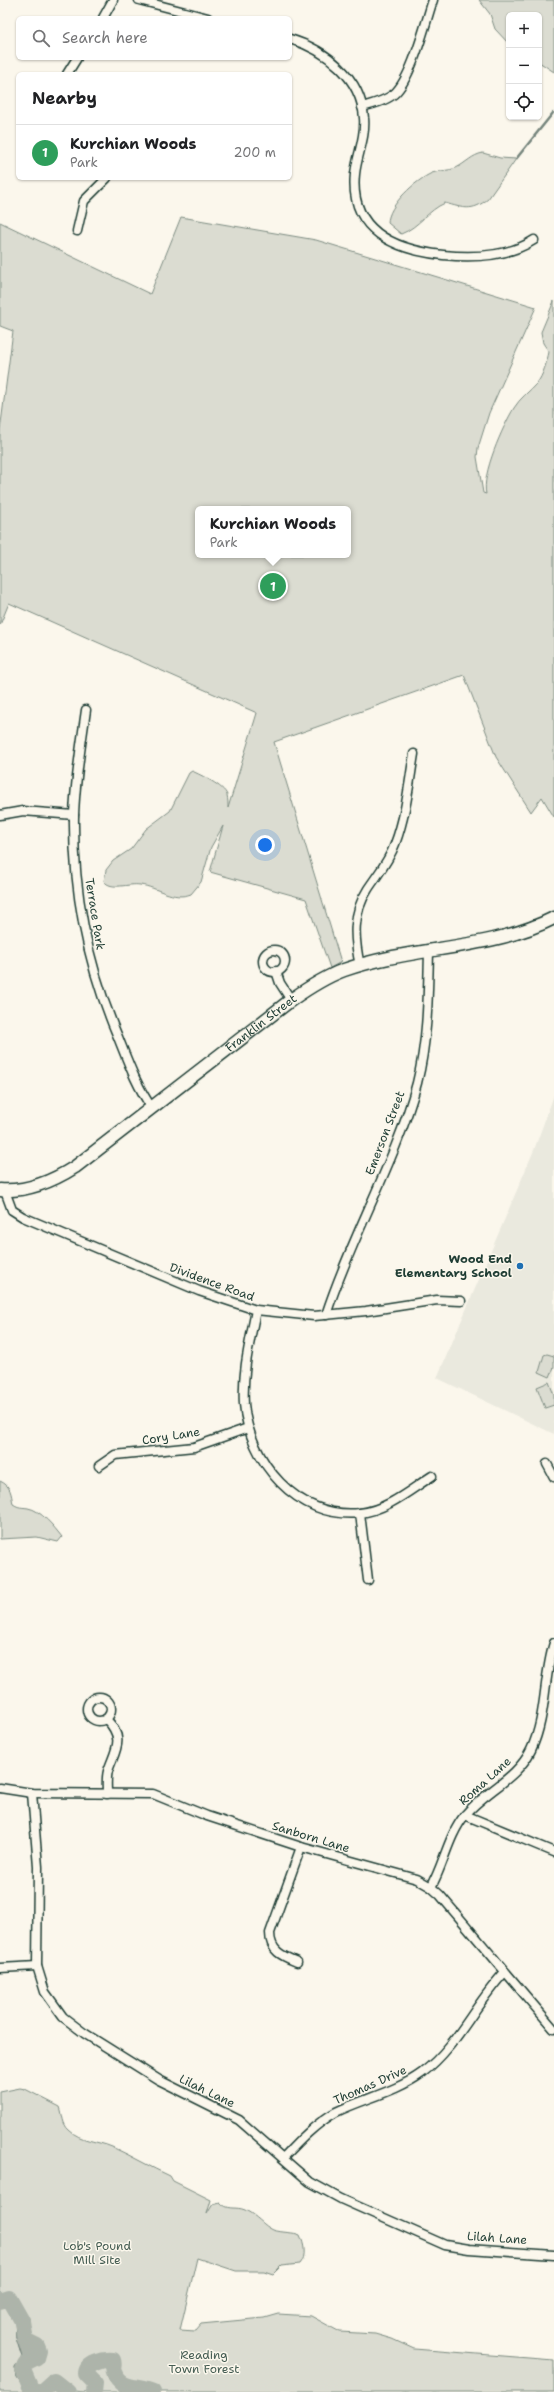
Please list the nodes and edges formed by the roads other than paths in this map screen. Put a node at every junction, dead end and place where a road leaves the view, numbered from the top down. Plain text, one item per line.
1 (113, 0) edge
2 (139, 0) edge
3 (433, 0) edge
4 (104, 16) edge
5 (200, 16) edge
6 (292, 40) edge
7 (75, 60) edge
8 (68, 72) edge
9 (362, 107) junction
10 (105, 180) edge
11 (77, 231) dead end
12 (534, 240) dead end
13 (86, 710) dead end
14 (414, 754) dead end
15 (0, 815) edge
16 (74, 815) junction
17 (554, 918) edge
18 (429, 950) junction
19 (360, 966) junction
20 (276, 971) dead end
21 (291, 1000) junction
22 (152, 1108) junction
23 (2, 1190) edge
24 (461, 1301) dead end
25 (256, 1310) junction
26 (326, 1315) junction
27 (248, 1428) junction
28 (547, 1464) dead end
29 (98, 1466) dead end
30 (432, 1476) dead end
31 (554, 1477) edge
32 (360, 1513) junction
33 (368, 1580) dead end
34 (554, 1643) edge
35 (106, 1719) dead end
36 (0, 1788) edge
37 (32, 1793) junction
38 (107, 1794) junction
39 (465, 1815) junction
40 (301, 1847) junction
41 (554, 1852) edge
42 (432, 1887) junction
43 (297, 1962) dead end
44 (37, 1966) junction
45 (0, 1968) edge
46 (505, 1972) junction
47 (554, 2029) edge
48 (283, 2158) junction
49 (554, 2254) edge

1 - 4 street
2 - 5 street
3 - 9 street
6 - 9 street
7 - 8 street
9 - 12 street
10 - 11 street
13 - 16 street, Terrace Park
14 - 19 street
15 - 16 street
16 - 22 street, Terrace Park
17 - 18 main road, Franklin Street
18 - 19 main road, Franklin Street
18 - 26 street, Emerson Street
19 - 21 main road, Franklin Street
20 - 21 street
21 - 22 main road, Franklin Street
22 - 23 main road, Franklin Street
23 - 25 street, Dividence Road
24 - 26 street, Dividence Road
25 - 26 street, Dividence Road
25 - 27 street
27 - 29 street, Cory Lane
27 - 32 street
28 - 31 street
30 - 32 street
32 - 33 street
34 - 39 street, Roma Lane
35 - 38 street
36 - 37 street, Sanborn Lane
37 - 38 street, Sanborn Lane
37 - 44 street, Lilah Lane
38 - 40 street, Sanborn Lane
39 - 41 street
39 - 42 street, Roma Lane
40 - 42 street, Sanborn Lane
40 - 43 street
42 - 46 street, Sanborn Lane
44 - 45 street
44 - 48 street, Lilah Lane
46 - 47 street, Sanborn Lane
46 - 48 street, Thomas Drive
48 - 49 street, Lilah Lane

